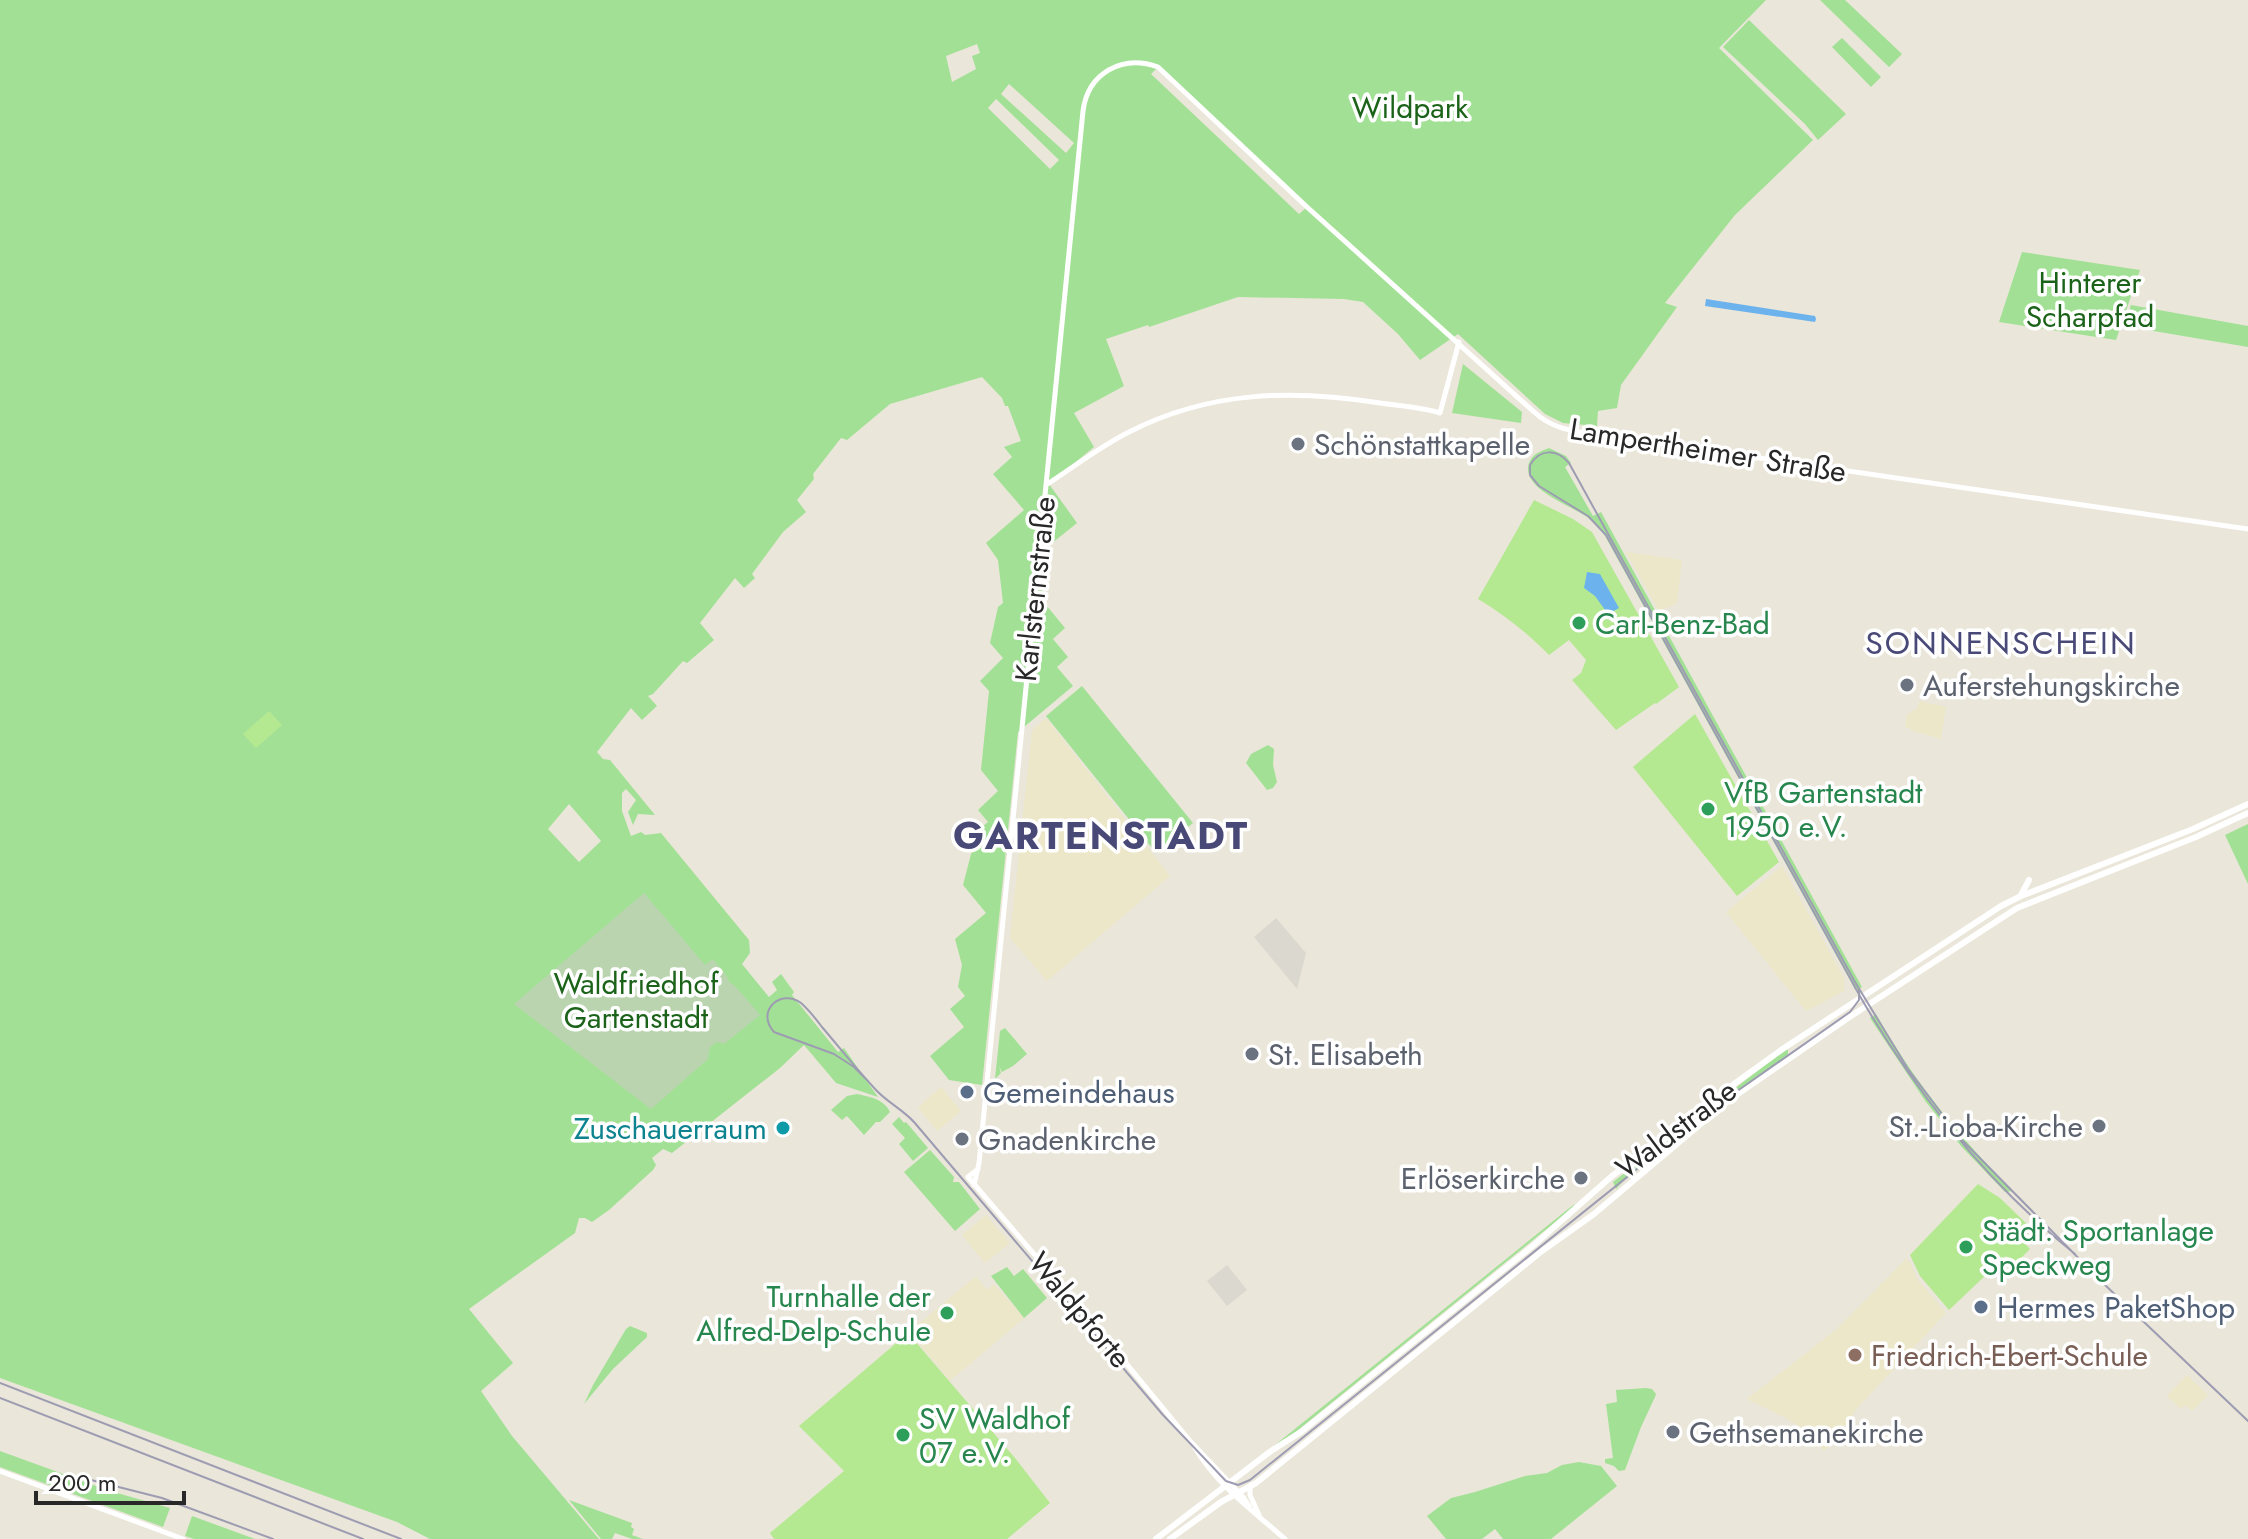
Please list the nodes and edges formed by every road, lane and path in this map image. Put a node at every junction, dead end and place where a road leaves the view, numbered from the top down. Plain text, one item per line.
1 (1158, 67) joint
2 (1459, 342) junction
3 (1045, 485) junction
4 (2248, 529) edge
5 (2248, 804) edge
6 (2248, 813) edge
7 (2029, 880) dead end
8 (2021, 896) junction
9 (2033, 900) junction
10 (2048, 902) dead end
11 (1915, 955) dead end
12 (1913, 964) junction
13 (1851, 1016) junction
14 (1863, 1017) dead end
15 (1820, 1037) junction
16 (1810, 1053) dead end
17 (978, 1169) junction
18 (974, 1185) junction
19 (0, 1471) edge
20 (1227, 1485) junction
21 (1250, 1487) junction
22 (1235, 1493) junction
23 (1259, 1516) junction
24 (183, 1539) edge
25 (1156, 1539) edge
26 (1170, 1539) edge
27 (1285, 1539) edge

1 - 2 street, Lampertheimer Straße
1 - 3 street, Karlsternstraße
2 - 3 street
2 - 4 street, Lampertheimer Straße
3 - 17 street, Karlsternstraße
5 - 8 main road, Waldstraße
6 - 9 main road
7 - 8 main road
8 - 12 main road, Waldstraße
9 - 10 main road
9 - 13 main road, Waldstraße
11 - 12 main road
12 - 20 main road, Waldstraße
13 - 14 main road
13 - 15 main road, Waldstraße
15 - 16 main road
15 - 21 main road, Waldstraße
17 - 18 street, Karlsternstraße
17 - 18 street, Waldpforte
18 - 20 street, Waldpforte
19 - 24 street
20 - 22 street, Waldpforte
20 - 25 main road, Waldstraße
21 - 22 main road, Waldstraße
21 - 23 street
22 - 23 street, Waldpforte
22 - 26 main road, Waldstraße
23 - 27 street, Waldpforte

